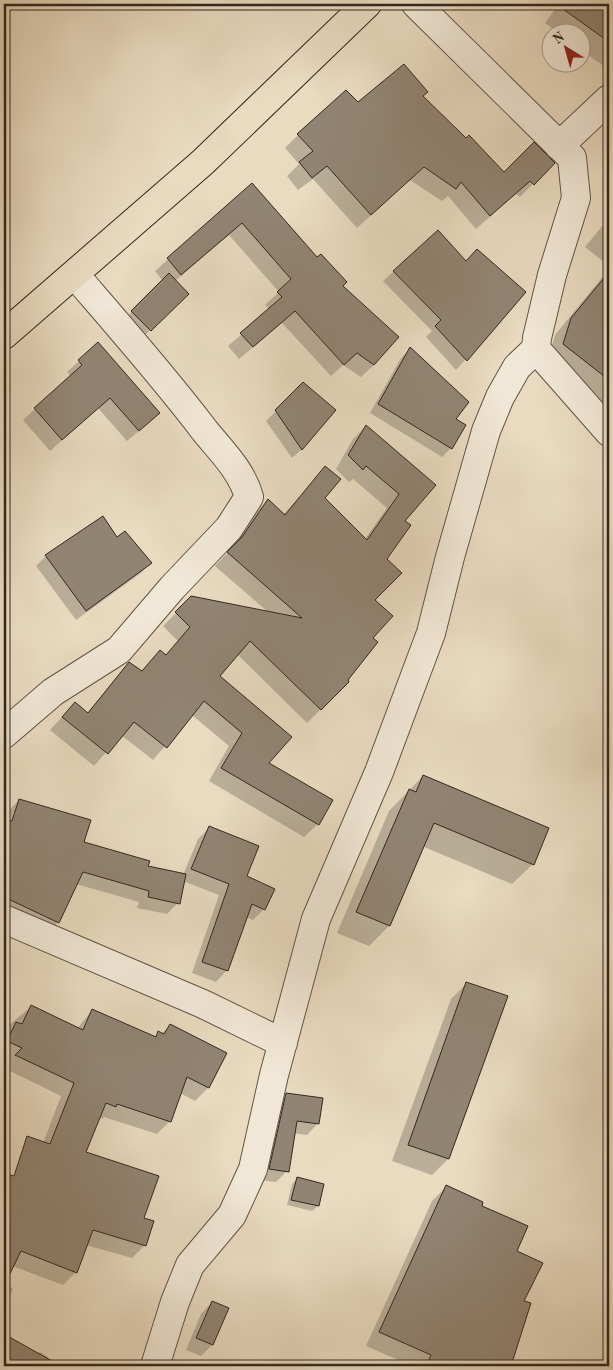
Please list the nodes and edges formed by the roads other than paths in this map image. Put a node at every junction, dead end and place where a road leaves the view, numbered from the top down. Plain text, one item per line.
1 (366, 4) edge
2 (416, 4) edge
3 (609, 98) edge
4 (560, 146) junction
5 (75, 275) junction
6 (4, 335) edge
7 (536, 349) junction
8 (609, 432) edge
9 (4, 734) edge
10 (4, 919) edge
11 (283, 1042) junction
12 (156, 1366) edge

1 - 5 main road
2 - 4 street
3 - 4 street
4 - 7 street
5 - 6 main road
5 - 9 street
7 - 8 street
7 - 11 street
10 - 11 street
11 - 12 street

